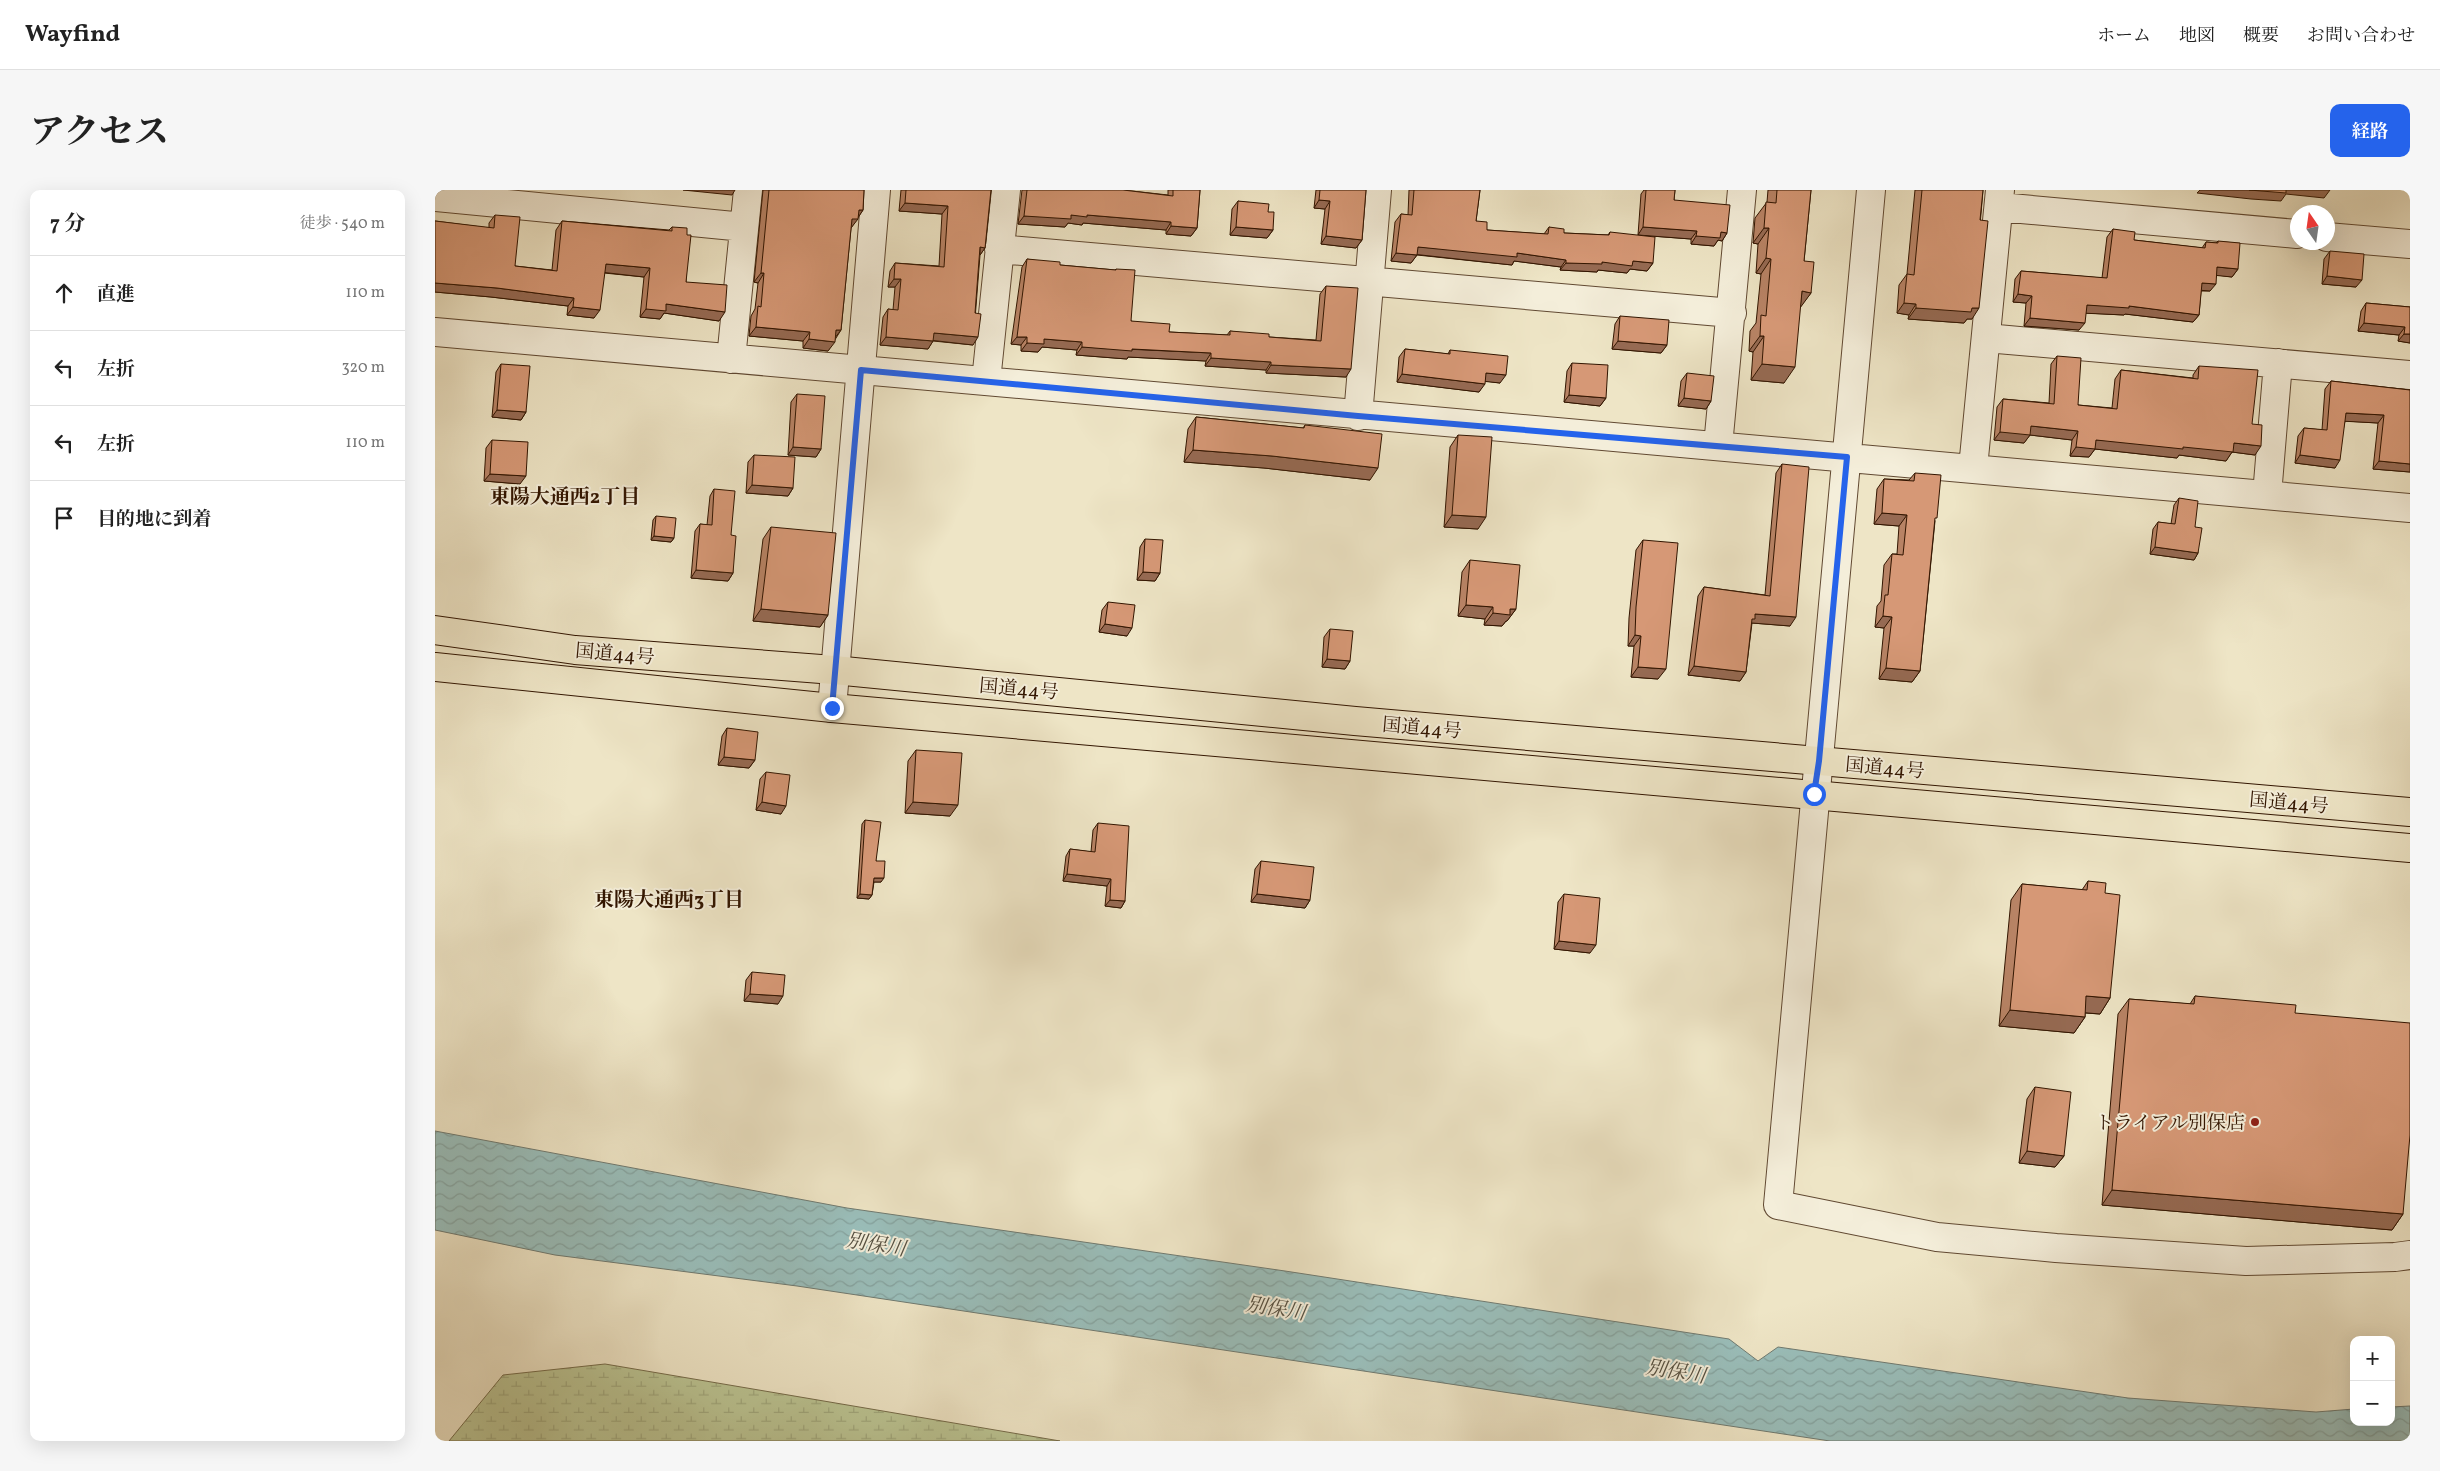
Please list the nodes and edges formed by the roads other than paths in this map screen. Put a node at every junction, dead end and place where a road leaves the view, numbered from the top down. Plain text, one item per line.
1 (748, 190) edge
2 (876, 190) edge
3 (1006, 190) edge
4 (1377, 190) edge
5 (1742, 190) edge
6 (1871, 190) edge
7 (435, 197) edge
8 (2000, 199) edge
9 (744, 227) junction
10 (2290, 233) edge
11 (2335, 238) edge
12 (2410, 244) edge
13 (999, 249) junction
14 (1371, 280) junction
15 (1732, 313) junction
16 (435, 332) edge
17 (1986, 338) junction
18 (731, 360) junction
19 (2278, 363) junction
20 (861, 370) junction
21 (2410, 375) edge
22 (985, 381) junction
23 (1358, 416) junction
24 (1718, 446) junction
25 (1847, 457) junction
26 (1973, 468) junction
27 (2267, 495) junction
28 (2410, 508) edge
29 (435, 630) edge
30 (435, 667) edge
31 (834, 670) junction
32 (832, 708) junction
33 (1819, 761) junction
34 (1814, 794) junction
35 (2410, 812) edge
36 (2410, 848) edge
37 (2410, 1255) edge

1 - 9 street
2 - 20 street
3 - 13 street
4 - 14 street
5 - 15 street
6 - 25 street
7 - 9 street
8 - 10 street
8 - 17 street
9 - 18 street
11 - 12 street
13 - 14 street
13 - 22 street
14 - 15 street
14 - 23 street
15 - 24 street
16 - 18 street
17 - 19 street
17 - 26 street
18 - 20 street
19 - 21 street
19 - 27 street
20 - 22 street
20 - 31 street
22 - 23 street
23 - 24 street
24 - 25 street
25 - 26 street
25 - 33 street
26 - 27 street
27 - 28 street
29 - 31 highway, 国道44号
30 - 32 highway, 国道44号
31 - 32 street
31 - 33 highway, 国道44号
32 - 34 highway, 国道44号
33 - 34 street
33 - 35 highway, 国道44号
34 - 36 highway, 国道44号
34 - 37 street

